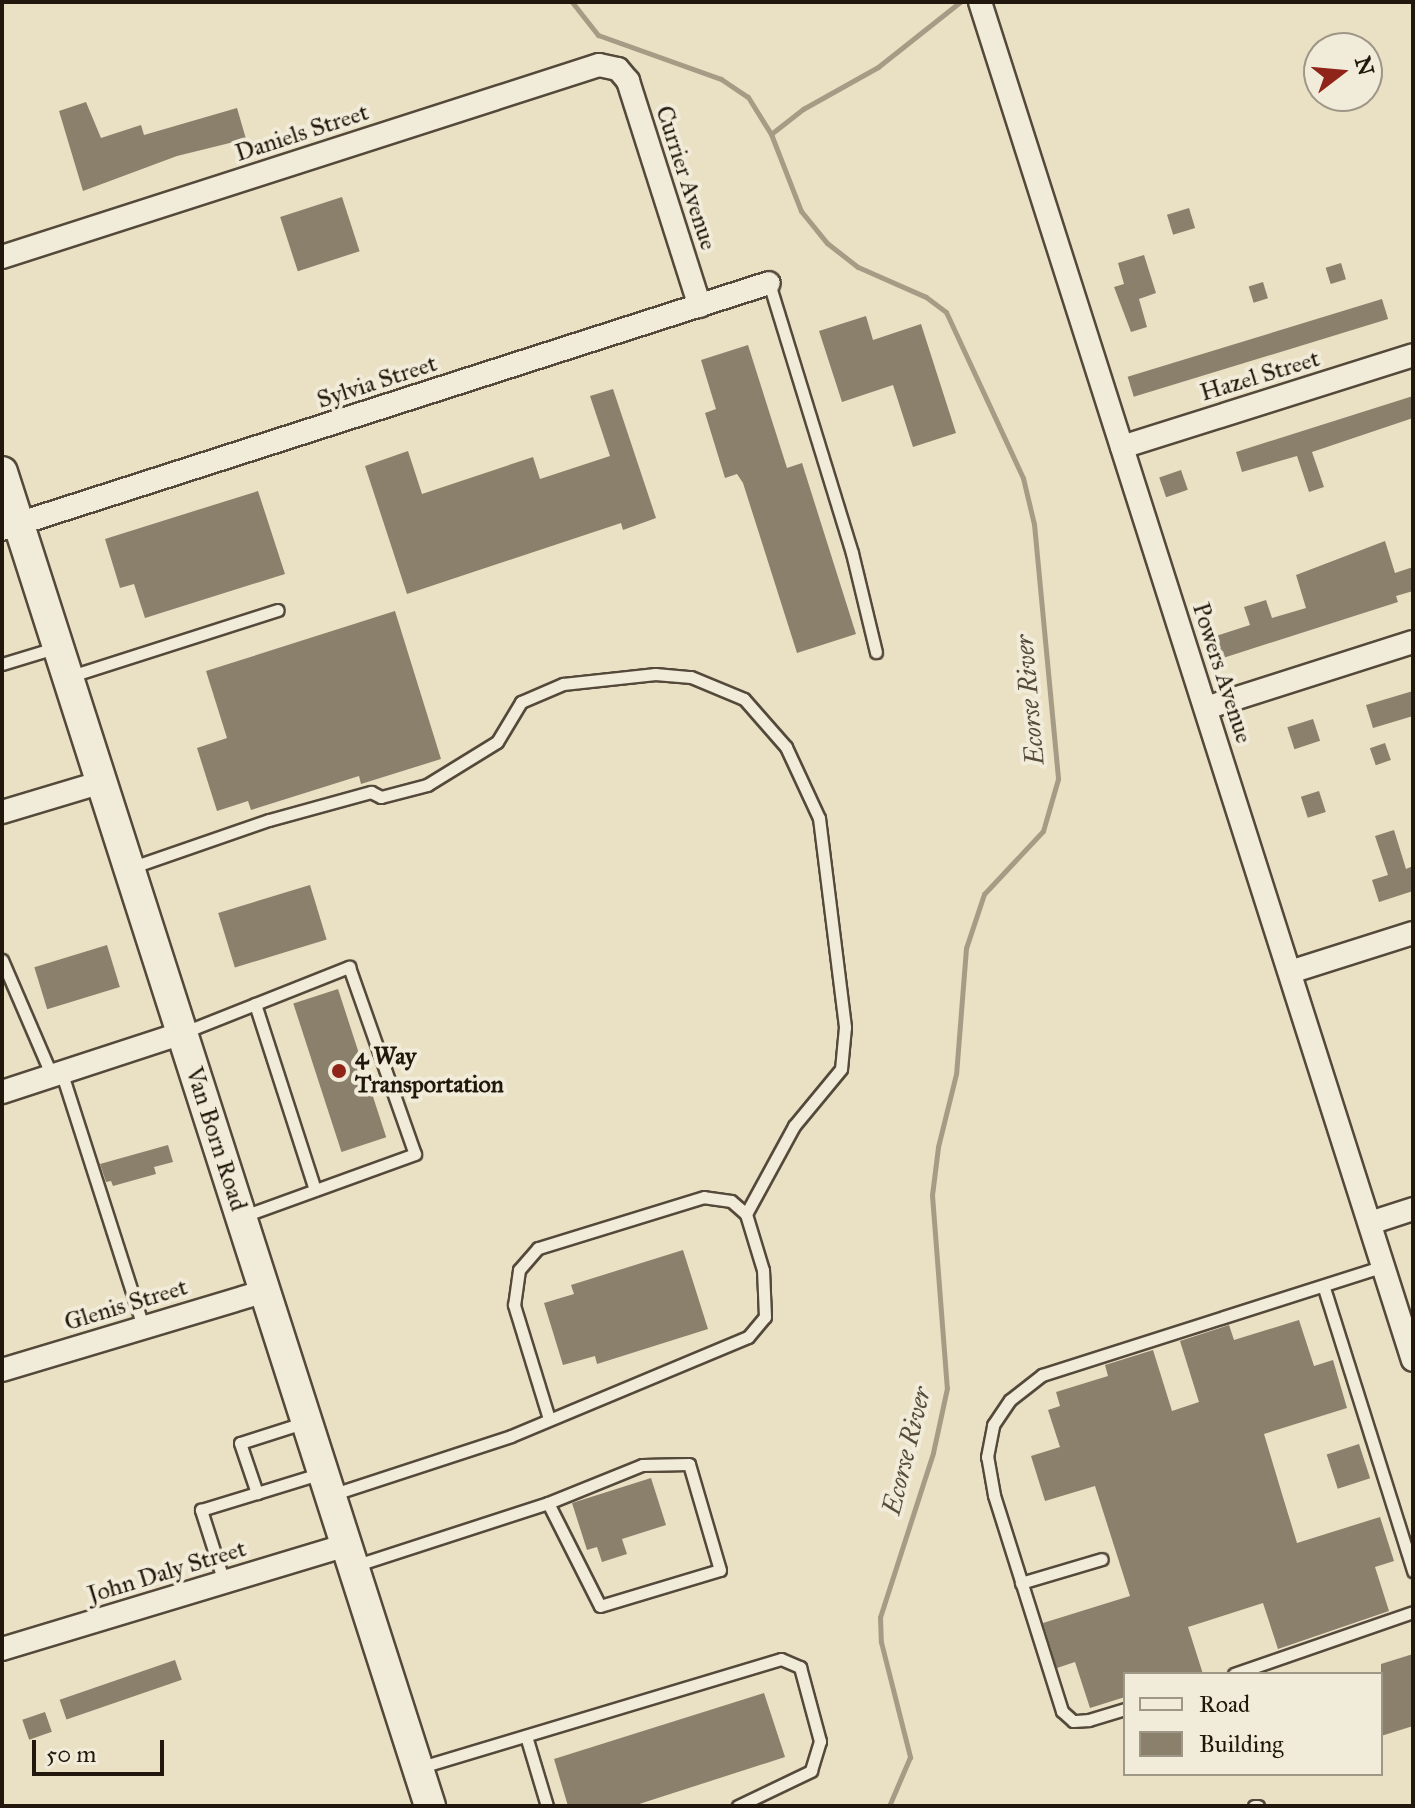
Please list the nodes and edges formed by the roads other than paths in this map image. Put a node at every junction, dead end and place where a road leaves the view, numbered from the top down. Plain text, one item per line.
1 (980, 2) edge
2 (618, 69) joint
3 (2, 257) edge
4 (769, 283) joint
5 (700, 306) junction
6 (1413, 355) edge
7 (1122, 447) junction
8 (2, 472) edge
9 (10, 526) edge
10 (278, 610) dead end
11 (1413, 642) edge
12 (58, 647) junction
13 (876, 652) dead end
14 (2, 664) edge
15 (68, 677) junction
16 (1206, 708) junction
17 (102, 782) junction
18 (2, 812) edge
19 (129, 868) junction
20 (1413, 933) edge
21 (2, 960) edge
22 (1290, 972) junction
23 (255, 1004) junction
24 (182, 1033) junction
25 (57, 1075) junction
26 (5, 1085) edge
27 (315, 1190) junction
28 (1413, 1209) edge
29 (746, 1214) junction
30 (241, 1217) junction
31 (1370, 1223) junction
32 (1383, 1266) junction
33 (1324, 1288) junction
34 (265, 1291) junction
35 (143, 1327) junction
36 (1413, 1360) edge
37 (2, 1370) edge
38 (549, 1419) junction
39 (307, 1422) junction
40 (327, 1484) junction
41 (257, 1493) junction
42 (548, 1503) junction
43 (350, 1556) junction
44 (1102, 1559) dead end
45 (1413, 1571) edge
46 (224, 1582) junction
47 (1021, 1583) junction
48 (1413, 1612) edge
49 (2, 1649) edge
50 (1240, 1672) edge
51 (1123, 1710) edge
52 (526, 1736) junction
53 (418, 1768) junction
54 (423, 1804) edge
55 (547, 1806) edge
56 (738, 1806) edge

1 - 7 street, Powers Avenue
2 - 3 street, Daniels Street
2 - 5 street, Currier Avenue
4 - 5 street, Sylvia Street
4 - 13 lane
5 - 9 street, Sylvia Street
6 - 7 street, Hazel Street
7 - 16 street, Powers Avenue
8 - 9 main road, Van Born Road
9 - 12 main road, Van Born Road
10 - 15 lane
11 - 16 street
12 - 14 lane
12 - 15 main road, Van Born Road
15 - 17 main road, Van Born Road
16 - 22 street, Powers Avenue
17 - 18 street
17 - 19 main road, Van Born Road
19 - 24 main road, Van Born Road
19 - 29 lane
20 - 22 street
21 - 25 lane
22 - 31 street, Powers Avenue
23 - 24 lane
23 - 27 lane
23 - 27 lane
24 - 25 street
24 - 30 main road, Van Born Road
25 - 26 street
25 - 35 lane
27 - 30 lane
28 - 31 street
29 - 38 lane
29 - 38 lane
30 - 34 main road, Van Born Road
31 - 32 street, Powers Avenue
32 - 33 lane
32 - 36 street, Powers Avenue
33 - 45 lane
33 - 47 lane
34 - 35 street, Glenis Street
34 - 39 main road, Van Born Road
35 - 37 street, Glenis Street
38 - 40 lane
39 - 40 main road, Van Born Road
39 - 41 lane
40 - 41 lane
40 - 43 main road, Van Born Road
41 - 46 lane
42 - 42 lane
42 - 43 lane
43 - 46 street, John Daly Street
43 - 53 main road, Van Born Road
44 - 47 lane
46 - 49 street, John Daly Street
47 - 51 lane
48 - 50 lane
52 - 53 lane
52 - 55 lane
52 - 56 lane
53 - 54 main road, Van Born Road

